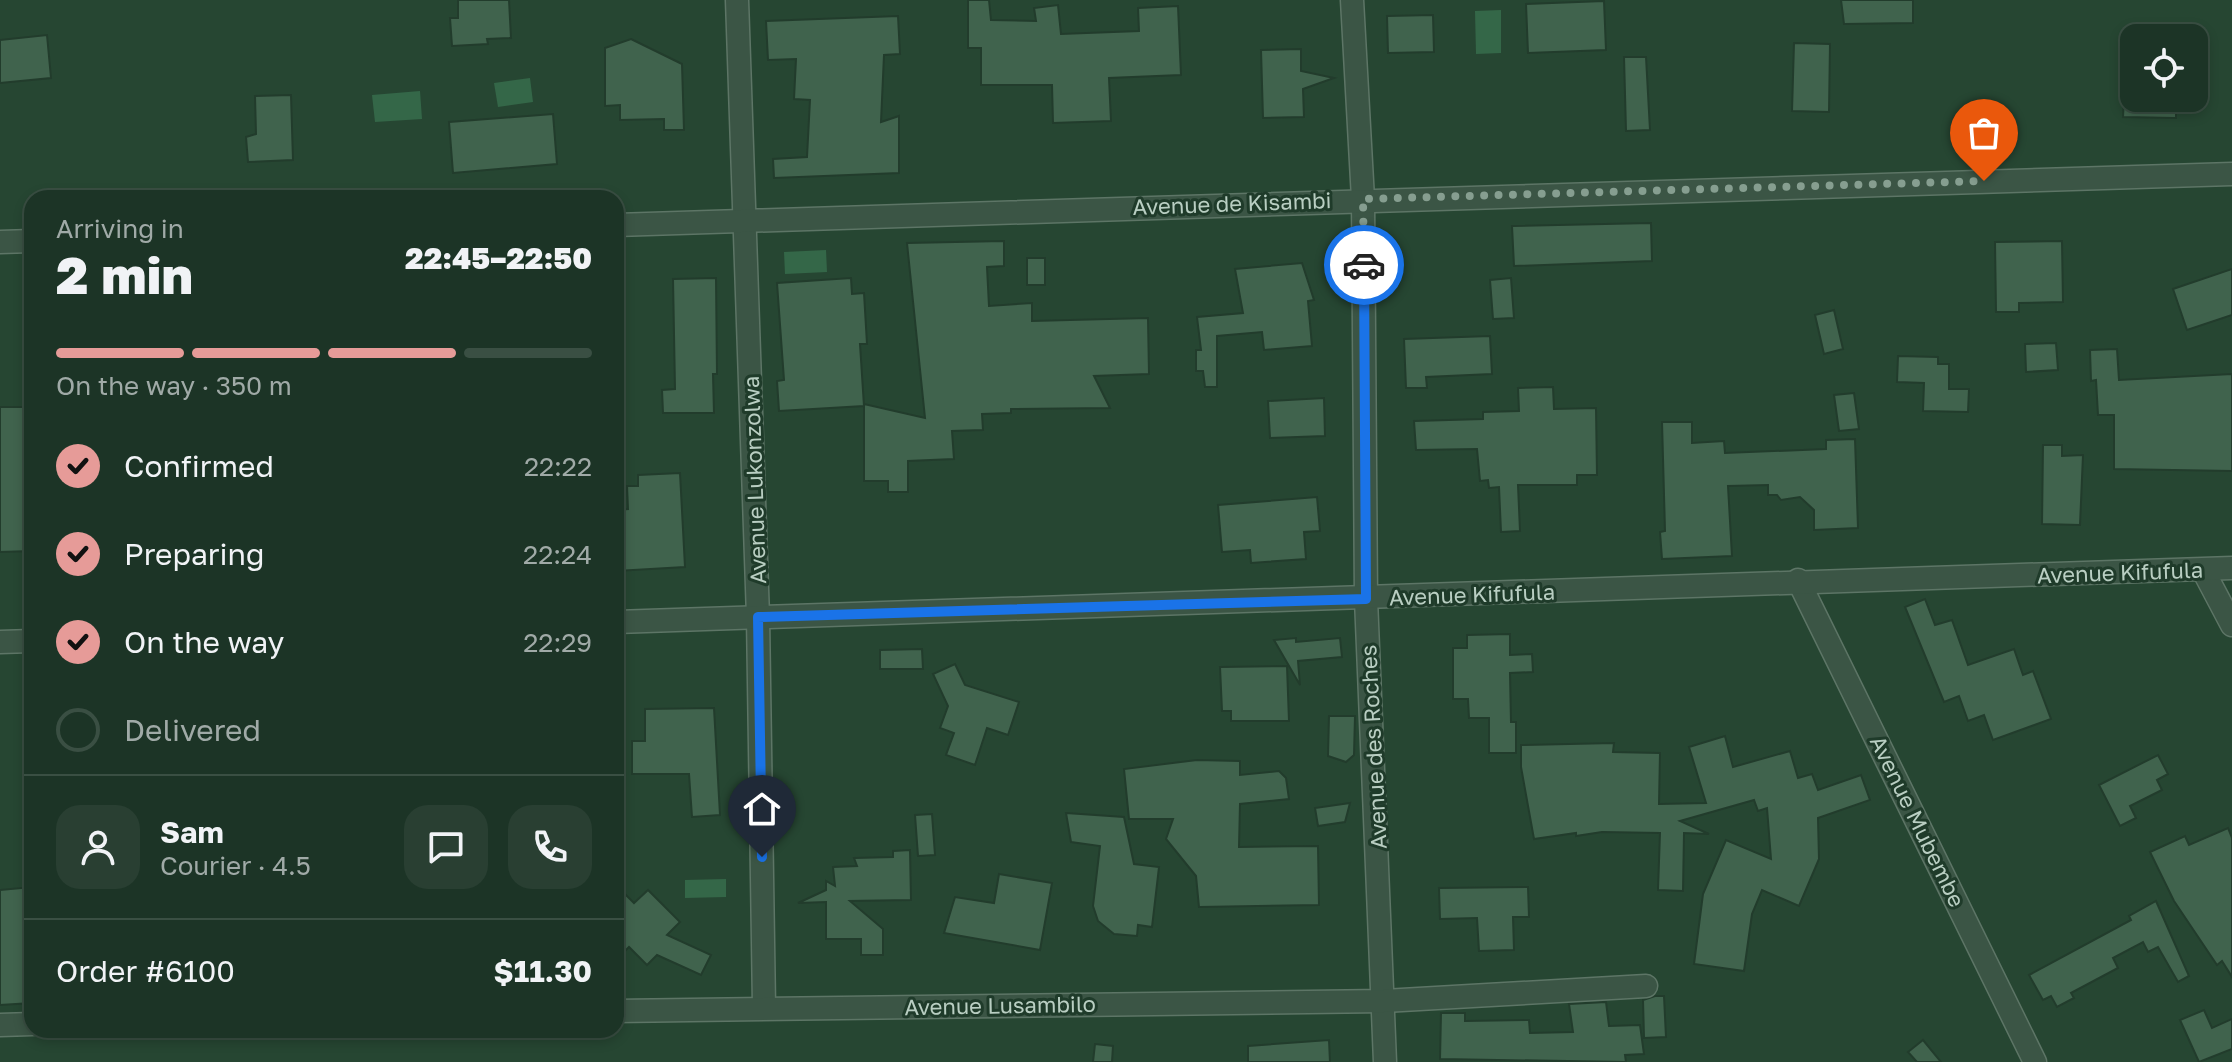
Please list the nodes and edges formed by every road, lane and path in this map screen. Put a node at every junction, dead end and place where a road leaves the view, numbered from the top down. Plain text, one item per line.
1 (737, 0) edge
2 (1352, 0) edge
3 (2232, 174) edge
4 (1363, 199) junction
5 (746, 221) junction
6 (624, 225) edge
7 (24, 241) edge
8 (0, 242) edge
9 (2232, 568) edge
10 (2203, 570) junction
11 (1798, 580) junction
12 (1366, 599) junction
13 (758, 617) junction
14 (624, 622) edge
15 (2232, 625) edge
16 (24, 641) edge
17 (0, 642) edge
18 (1646, 986) dead end
19 (1384, 1001) junction
20 (764, 1007) junction
21 (624, 1011) edge
22 (24, 1024) edge
23 (0, 1025) edge
24 (1385, 1062) edge
25 (2035, 1062) edge

1 - 5 street, Avenue Lukonzolwa
2 - 4 street, Avenue des Roches
3 - 4 street, Avenue de Kisambi
4 - 5 street, Avenue de Kisambi
4 - 12 street, Avenue des Roches
5 - 6 street, Avenue de Kisambi
5 - 13 street, Avenue Lukonzolwa
7 - 8 street
9 - 10 street, Avenue Kifufula
10 - 11 street, Avenue Kifufula
10 - 15 street
11 - 12 street, Avenue Kifufula
11 - 25 street, Avenue Mubembe
12 - 13 street, Avenue Kifufula
12 - 19 street, Avenue des Roches
13 - 14 street, Avenue Kifufula
13 - 20 street, Avenue Lukonzolwa
16 - 17 street
18 - 19 street, Avenue Lusambilo
19 - 20 street, Avenue Lusambilo
19 - 24 street, Avenue des Roches
20 - 21 street, Avenue Lusambilo
22 - 23 street

